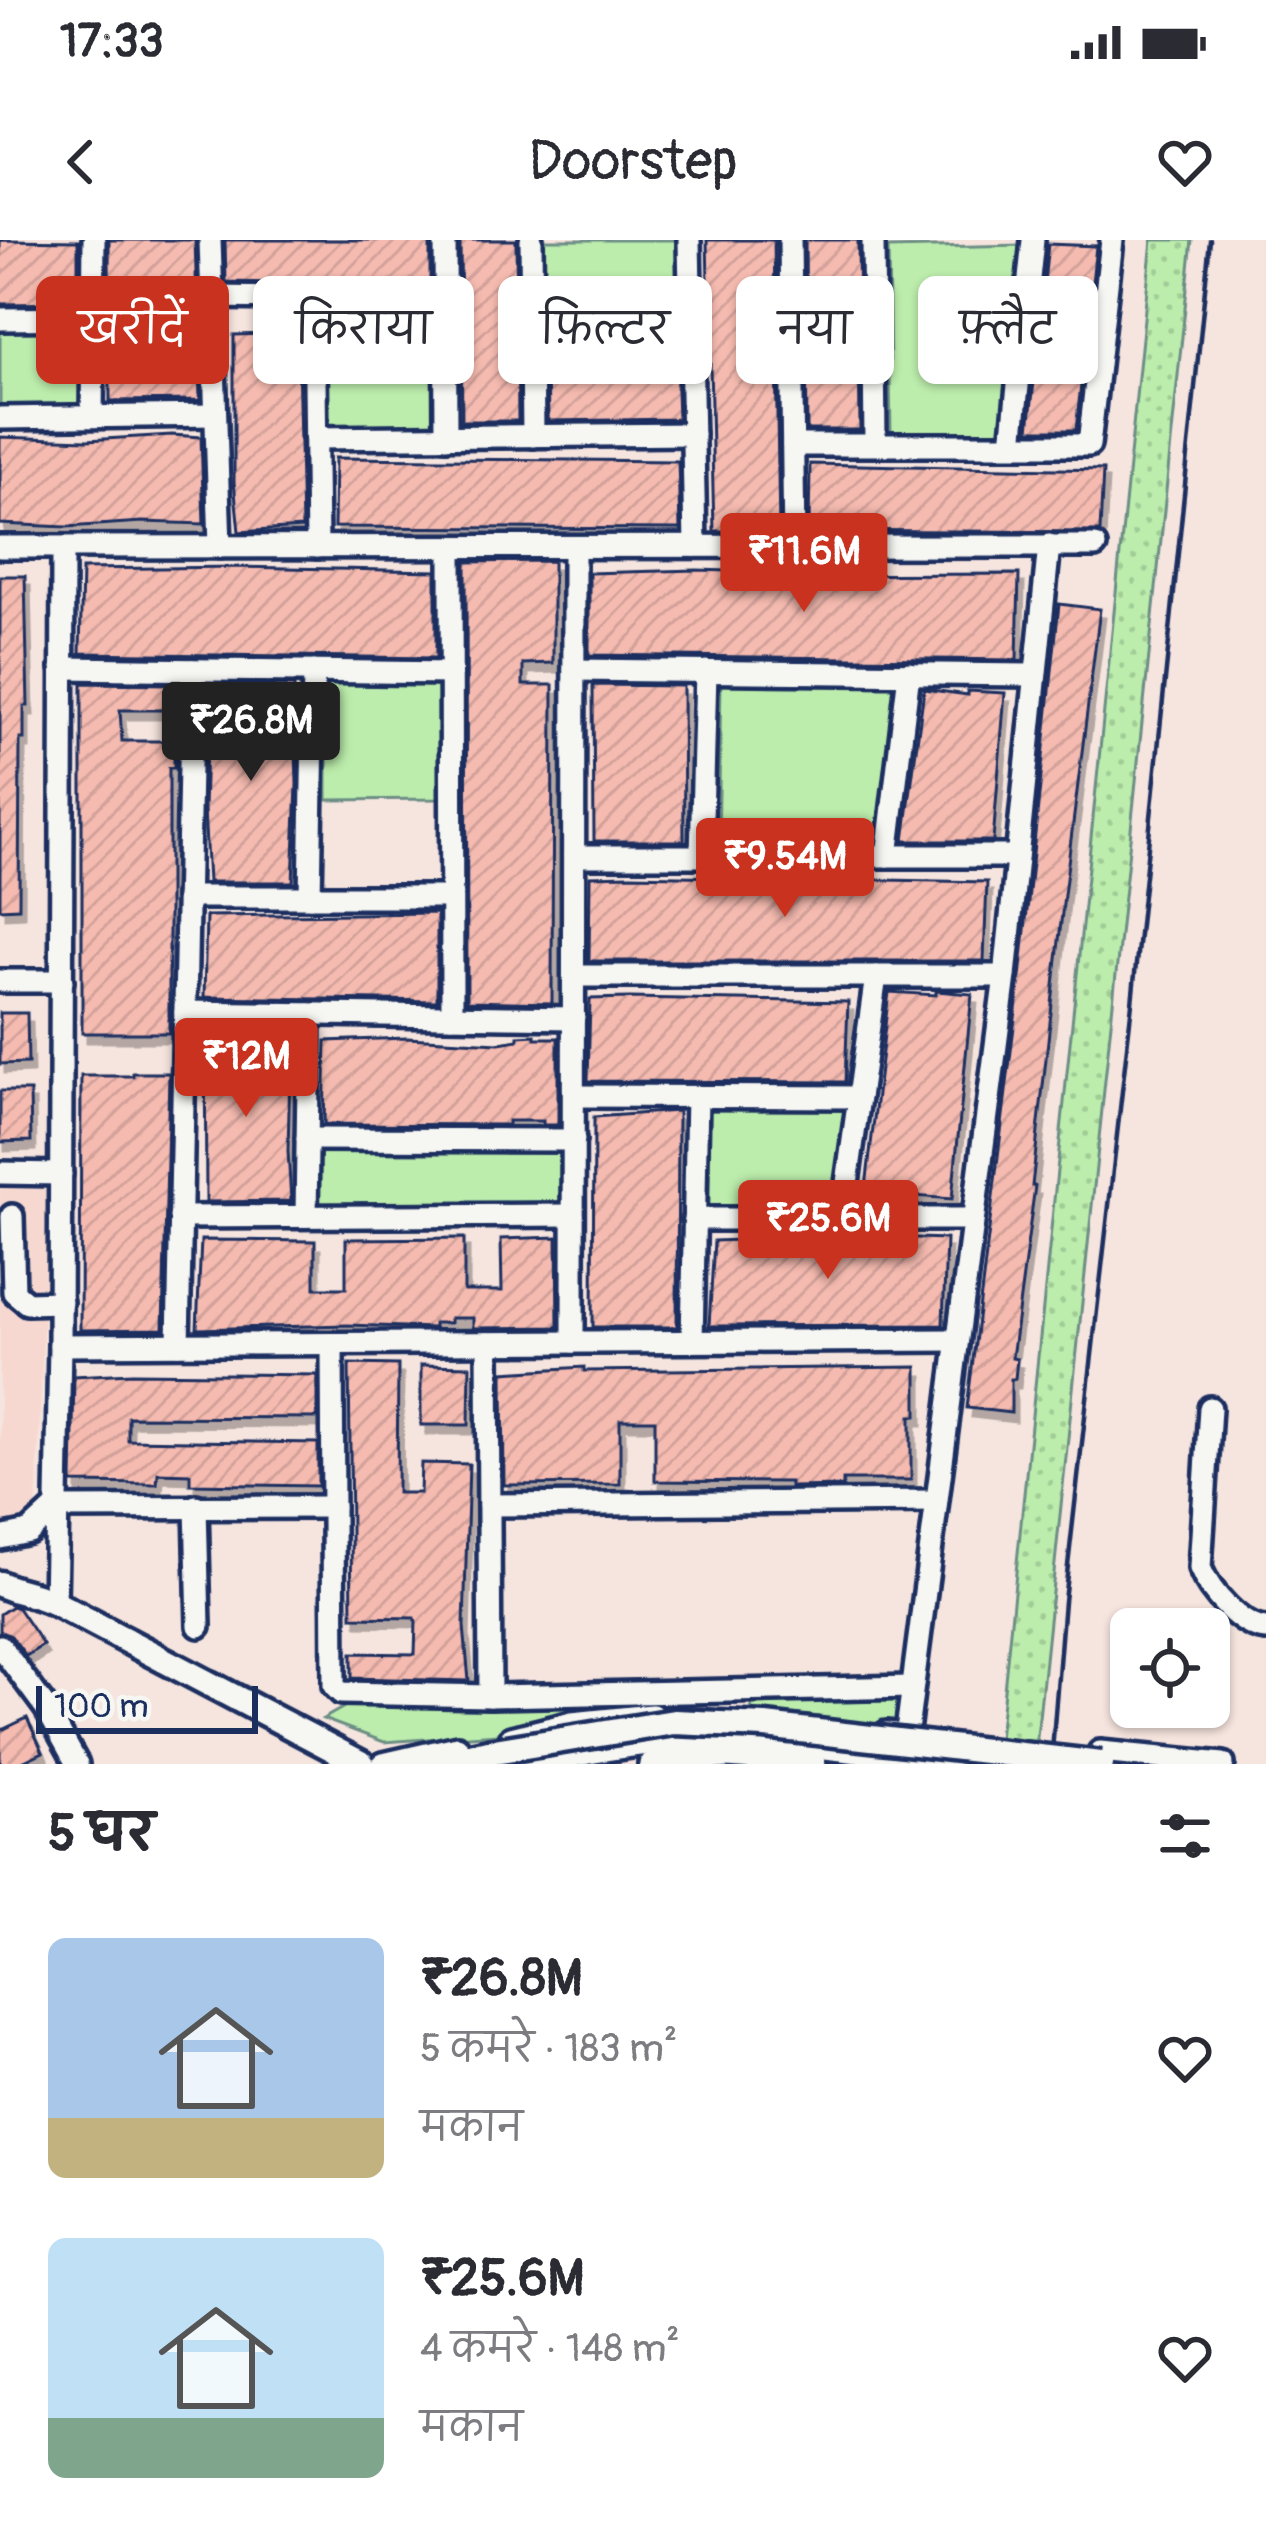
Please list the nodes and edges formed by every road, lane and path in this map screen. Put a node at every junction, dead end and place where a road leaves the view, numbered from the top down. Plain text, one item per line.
1 (94, 240) edge
2 (209, 240) edge
3 (446, 240) edge
4 (531, 240) edge
5 (689, 240) edge
6 (790, 240) edge
7 (873, 240) edge
8 (1033, 240) edge
9 (1112, 240) edge
10 (94, 276) edge
11 (211, 276) edge
12 (446, 276) edge
13 (531, 276) edge
14 (690, 276) edge
15 (0, 319) edge
16 (36, 319) edge
17 (92, 384) edge
18 (214, 384) edge
19 (315, 384) edge
20 (446, 384) edge
21 (532, 384) edge
22 (692, 384) edge
23 (215, 415) junction
24 (92, 416) junction
25 (0, 418) edge
26 (693, 434) junction
27 (533, 436) junction
28 (446, 437) junction
29 (316, 438) junction
30 (1012, 444) junction
31 (793, 445) junction
32 (875, 445) junction
33 (1048, 545) junction
34 (695, 546) junction
35 (794, 546) junction
36 (1096, 546) dead end
37 (0, 547) edge
38 (317, 547) junction
39 (451, 547) junction
40 (574, 547) junction
41 (63, 548) junction
42 (220, 548) junction
43 (62, 668) junction
44 (192, 670) junction
45 (574, 670) junction
46 (314, 671) junction
47 (706, 671) junction
48 (909, 673) junction
49 (451, 674) junction
50 (1035, 675) junction
51 (574, 856) junction
52 (701, 856) junction
53 (887, 856) junction
54 (1017, 856) junction
55 (451, 896) junction
56 (187, 897) junction
57 (310, 897) junction
58 (574, 976) junction
59 (876, 976) junction
60 (1005, 976) junction
61 (0, 981) edge
62 (62, 981) junction
63 (184, 1012) junction
64 (309, 1014) junction
65 (452, 1016) junction
66 (574, 1018) junction
67 (574, 1096) junction
68 (697, 1096) junction
69 (860, 1096) junction
70 (307, 1139) junction
71 (574, 1140) junction
72 (0, 1173) edge
73 (62, 1174) junction
74 (574, 1215) junction
75 (12, 1216) dead end
76 (180, 1216) junction
77 (306, 1216) junction
78 (694, 1219) junction
79 (842, 1219) junction
80 (973, 1219) junction
81 (61, 1302) junction
82 (958, 1340) junction
83 (692, 1341) junction
84 (488, 1342) junction
85 (573, 1342) junction
86 (332, 1344) junction
87 (61, 1345) junction
88 (178, 1345) junction
89 (1210, 1408) dead end
90 (936, 1501) junction
91 (489, 1505) junction
92 (196, 1507) junction
93 (333, 1507) junction
94 (55, 1508) junction
95 (0, 1538) edge
96 (0, 1568) edge
97 (0, 1584) edge
98 (28, 1590) junction
99 (55, 1603) junction
100 (199, 1626) dead end
101 (1266, 1629) edge
102 (0, 1646) edge
103 (912, 1687) junction
104 (660, 1692) junction
105 (490, 1696) junction
106 (624, 1718) junction
107 (1101, 1758) edge
108 (77, 1764) edge
109 (362, 1764) edge
110 (383, 1764) edge
111 (434, 1764) edge
112 (528, 1764) edge
113 (650, 1764) edge
114 (815, 1764) edge
115 (962, 1764) edge
116 (1223, 1764) edge

1 - 10 street
2 - 11 street
3 - 12 street
4 - 13 street
5 - 14 street
6 - 31 street
7 - 32 street
8 - 30 street
9 - 30 street
15 - 16 street
17 - 24 street
18 - 23 street
19 - 29 street
20 - 28 street
21 - 27 street
22 - 26 street
23 - 24 street
23 - 42 street
24 - 25 street
26 - 27 street
26 - 34 street
27 - 28 street
28 - 29 street
29 - 38 street
30 - 32 street
31 - 32 street
31 - 35 street
33 - 35 street
33 - 36 street
33 - 50 street
34 - 35 street
34 - 40 street
37 - 41 street
38 - 39 street
38 - 42 street
39 - 40 street
39 - 49 street
40 - 45 street
41 - 42 street
41 - 43 street
43 - 44 street
43 - 62 street
44 - 46 street
44 - 56 street
45 - 47 street
45 - 51 street
46 - 49 street
46 - 57 street
47 - 48 street
47 - 52 street
48 - 50 street
48 - 53 street
49 - 55 street
50 - 54 street
51 - 52 street
51 - 58 street
52 - 53 street
53 - 54 street
54 - 60 street
55 - 57 street
55 - 65 street
56 - 57 street
56 - 63 street
58 - 59 street
58 - 66 street
59 - 60 street
59 - 69 street
60 - 80 street
61 - 62 street
62 - 73 street
63 - 64 street
63 - 76 street
64 - 65 street
64 - 70 street
65 - 66 street
66 - 67 street
67 - 68 street
67 - 71 street
68 - 69 street
68 - 78 street
69 - 79 street
70 - 71 street
70 - 77 street
71 - 74 street
72 - 73 street
73 - 81 street
74 - 77 street
74 - 85 street
75 - 81 street
76 - 77 street
76 - 88 street
78 - 79 street
78 - 83 street
79 - 80 street
80 - 82 street
81 - 87 street
82 - 83 street
82 - 90 street
83 - 85 street
84 - 85 street
84 - 86 street
84 - 91 street
86 - 88 street
86 - 93 street
87 - 88 street
87 - 94 street
89 - 101 street
90 - 91 street
90 - 103 street
91 - 105 street
92 - 93 street
92 - 94 street
92 - 100 street
93 - 105 street
94 - 95 street
94 - 99 street
96 - 98 main road
97 - 98 main road
98 - 99 main road
99 - 109 main road
102 - 108 street
103 - 104 street
103 - 106 street
104 - 105 street
104 - 106 street
106 - 110 street
107 - 111 main road, bridge
107 - 116 street
112 - 115 main road
113 - 114 street

